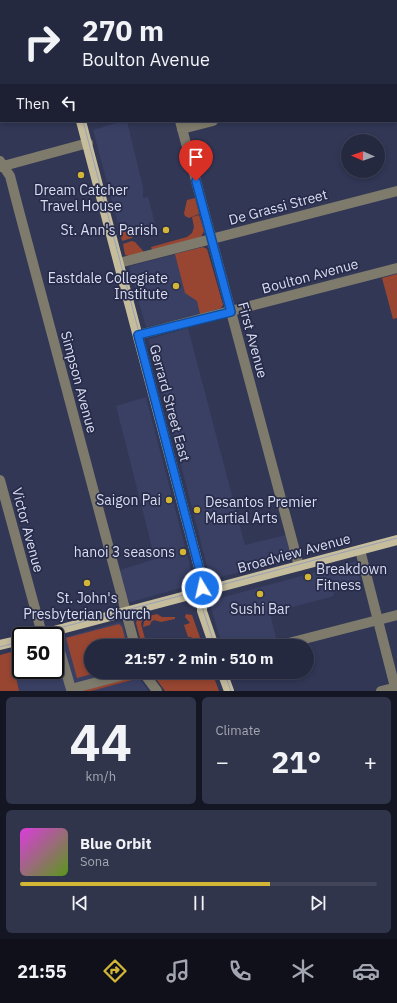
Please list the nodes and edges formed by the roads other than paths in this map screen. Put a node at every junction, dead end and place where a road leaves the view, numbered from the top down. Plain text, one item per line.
1 (81, 122) edge
2 (204, 122) edge
3 (181, 125) edge
4 (88, 143) junction
5 (1, 164) edge
6 (397, 191) edge
7 (211, 239) junction
8 (119, 263) junction
9 (397, 268) edge
10 (231, 312) junction
11 (138, 335) junction
12 (0, 480) edge
13 (397, 540) edge
14 (360, 550) junction
15 (299, 566) junction
16 (202, 592) junction
17 (126, 612) junction
18 (397, 615) edge
19 (378, 620) junction
20 (36, 627) edge
21 (64, 628) edge
22 (133, 639) edge
23 (212, 639) edge
24 (304, 639) edge
25 (12, 642) edge
26 (0, 645) edge
27 (64, 667) edge
28 (108, 679) edge
29 (148, 679) edge
30 (225, 679) edge
31 (396, 688) edge
32 (157, 691) edge
33 (229, 691) edge
34 (381, 691) edge

1 - 4 main road, Gerrard Street East
2 - 3 street
3 - 7 street, First Avenue
4 - 5 street
4 - 8 main road, Gerrard Street East
5 - 17 street, Simpson Avenue
6 - 7 street, De Grassi Street
7 - 8 street, De Grassi Street
7 - 10 street, First Avenue
8 - 11 main road, Gerrard Street East
9 - 10 street, Boulton Avenue
10 - 11 street, Boulton Avenue
10 - 15 street, First Avenue
11 - 16 main road, Gerrard Street East
12 - 20 street, Victor Avenue
13 - 14 main road, Broadview Avenue
14 - 15 main road, Broadview Avenue
14 - 19 street
15 - 16 main road, Broadview Avenue
16 - 17 main road, Broadview Avenue
16 - 23 main road, Gerrard Street East
17 - 21 main road, Broadview Avenue
17 - 22 street, Simpson Avenue
18 - 19 street
19 - 24 street
19 - 31 street
25 - 26 main road
27 - 28 street
29 - 32 street
30 - 33 main road
31 - 34 street

